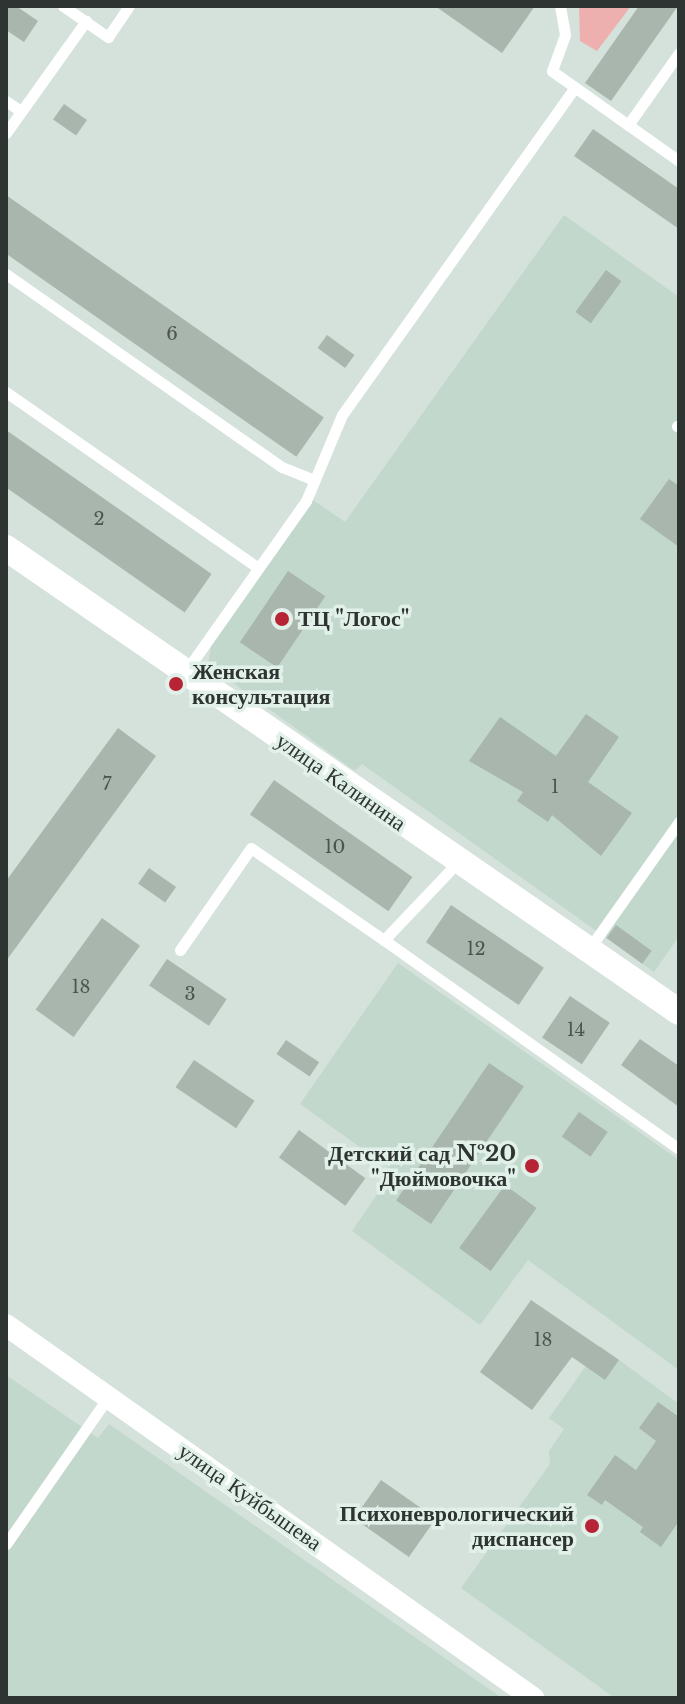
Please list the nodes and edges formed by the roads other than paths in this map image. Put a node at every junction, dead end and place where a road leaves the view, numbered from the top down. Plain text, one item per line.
1 (63, 6) edge
2 (129, 6) edge
3 (560, 6) edge
4 (86, 21) junction
5 (679, 53) edge
6 (575, 87) junction
7 (6, 101) edge
8 (21, 111) junction
9 (628, 125) junction
10 (6, 133) edge
11 (679, 161) edge
12 (6, 274) edge
13 (6, 392) edge
14 (315, 480) junction
15 (6, 548) edge
16 (257, 567) junction
17 (184, 675) junction
18 (679, 822) edge
19 (457, 863) junction
20 (384, 940) junction
21 (180, 950) dead end
22 (588, 952) junction
23 (679, 1012) edge
24 (679, 1149) edge
25 (6, 1325) edge
26 (108, 1397) junction
27 (6, 1544) edge
28 (533, 1698) edge

1 - 4 lane
2 - 4 lane
3 - 6 lane
4 - 8 lane
5 - 9 lane
6 - 9 lane
6 - 14 lane
7 - 8 lane
8 - 10 lane
9 - 11 lane
12 - 14 lane
13 - 16 lane
14 - 16 lane
15 - 17 street, улица Калинина
16 - 17 lane
17 - 19 street, улица Калинина
18 - 22 lane
19 - 20 lane
19 - 22 street, улица Калинина
20 - 21 lane
20 - 24 lane
22 - 23 street, улица Калинина
25 - 26 street, улица Куйбышева
26 - 27 lane
26 - 28 street, улица Куйбышева

